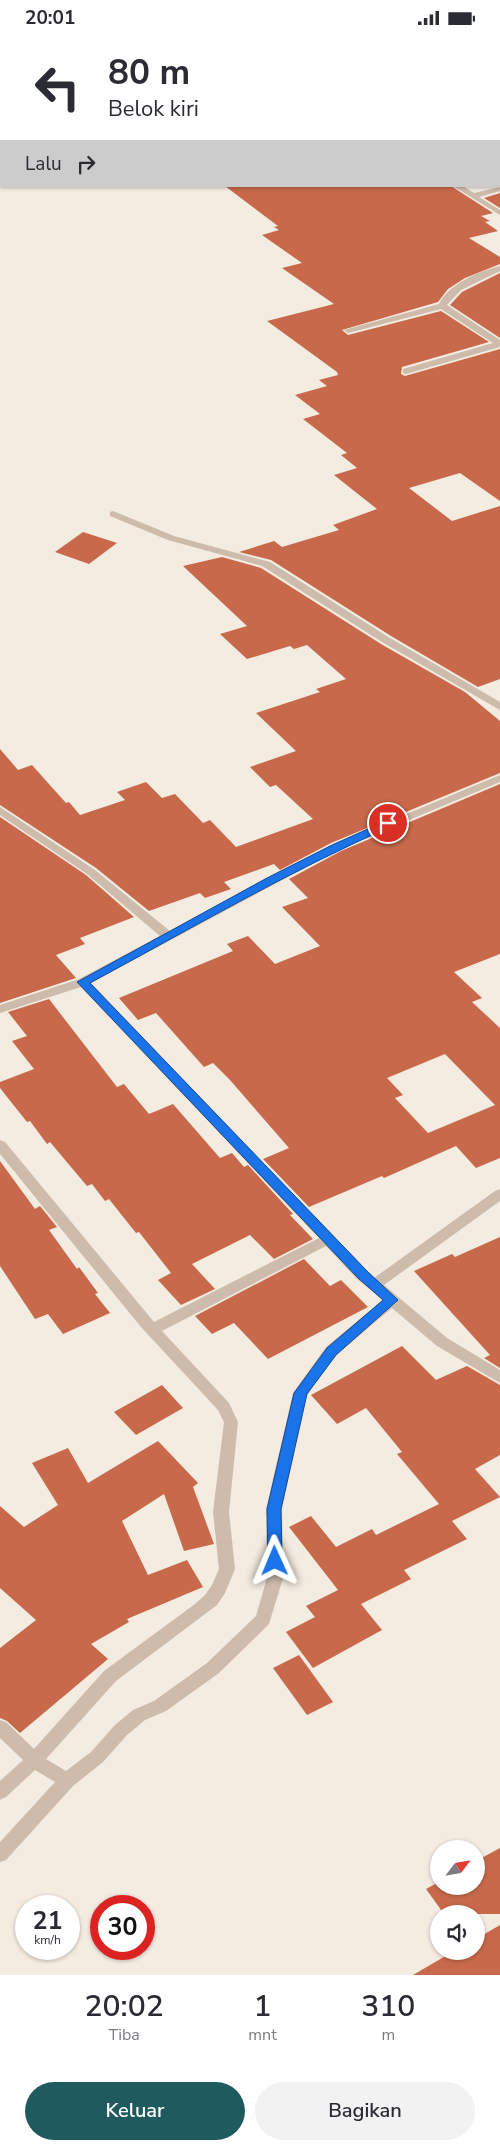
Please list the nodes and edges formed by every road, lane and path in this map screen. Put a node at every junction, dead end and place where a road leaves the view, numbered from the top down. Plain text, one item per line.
1 (460, 187) edge
2 (500, 189) edge
3 (473, 196) junction
4 (500, 213) edge
5 (500, 267) edge
6 (442, 306) junction
7 (348, 330) dead end
8 (500, 344) edge
9 (406, 371) dead end
10 (113, 514) dead end
11 (500, 707) edge
12 (500, 778) edge
13 (0, 810) edge
14 (167, 935) junction
15 (83, 982) junction
16 (0, 1009) edge
17 (0, 1145) edge
18 (500, 1194) edge
19 (329, 1239) junction
20 (374, 1285) junction
21 (392, 1300) junction
22 (153, 1329) junction
23 (500, 1377) edge
24 (0, 1727) edge
25 (34, 1760) junction
26 (58, 1776) junction
27 (0, 1792) edge
28 (0, 1854) edge

1 - 3 street
2 - 3 street
3 - 4 street
5 - 6 street
6 - 7 street
6 - 8 street
8 - 9 street
10 - 11 street
12 - 14 street
13 - 14 street
14 - 15 street
15 - 16 street
15 - 19 street
17 - 22 street
18 - 20 street
19 - 20 street
19 - 22 street
20 - 21 street
21 - 23 street
21 - 26 street
22 - 25 street
24 - 25 street
25 - 26 street
25 - 27 street
26 - 28 street

